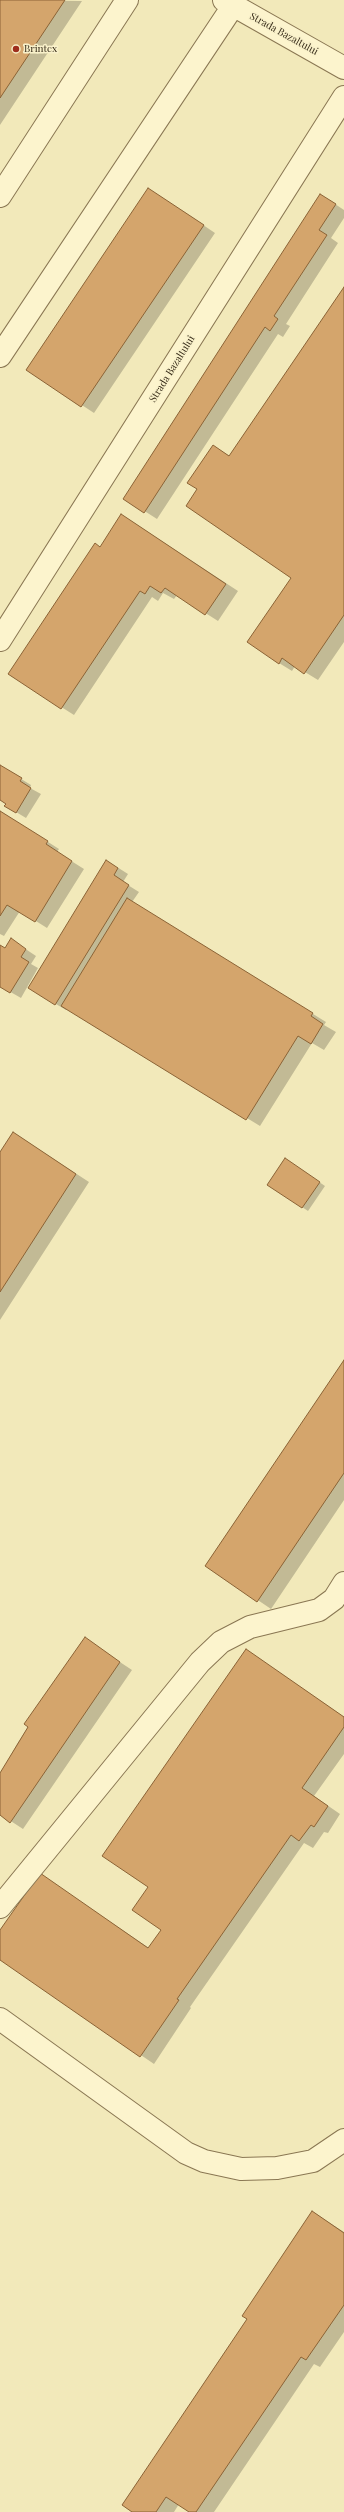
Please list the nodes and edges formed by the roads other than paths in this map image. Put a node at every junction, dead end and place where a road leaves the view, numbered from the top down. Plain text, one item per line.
1 (127, 0) edge
2 (229, 3) edge
3 (344, 68) edge
4 (344, 97) edge
5 (0, 196) edge
6 (0, 356) edge
7 (0, 640) edge
8 (344, 1583) edge
9 (0, 1907) edge
10 (0, 2019) edge
11 (344, 2140) edge

1 - 5 street
2 - 3 street, Strada Bazaltului
2 - 6 street
4 - 7 street, Strada Bazaltului
8 - 9 street
10 - 11 street

